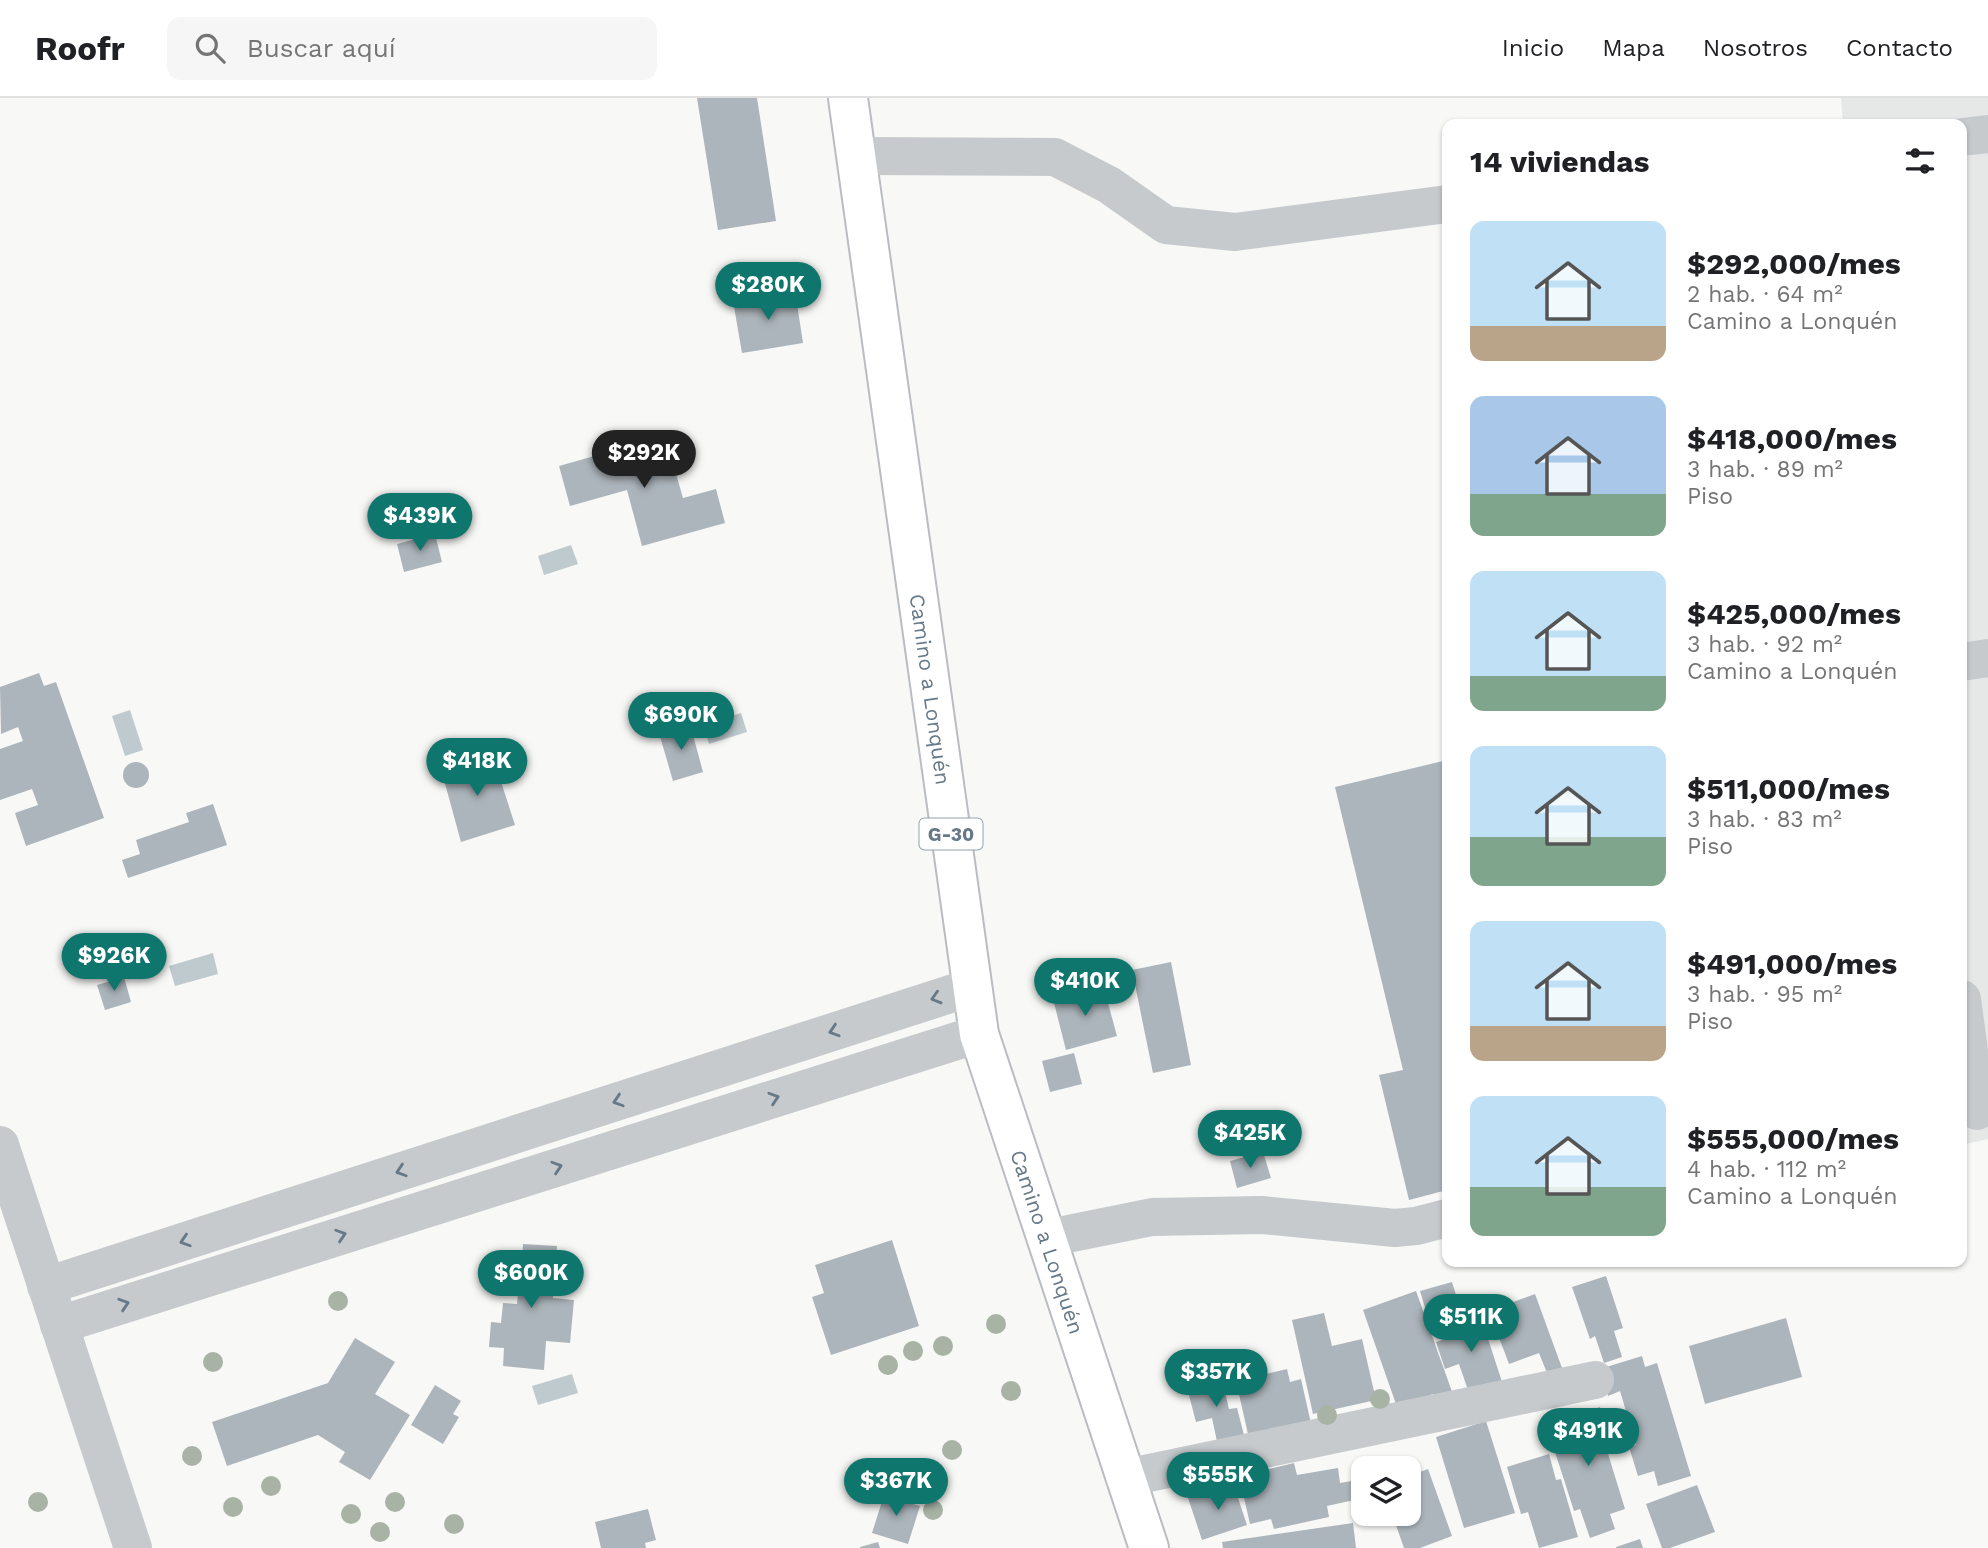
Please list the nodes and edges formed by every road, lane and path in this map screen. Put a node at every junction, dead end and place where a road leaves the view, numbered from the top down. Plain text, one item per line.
1 (848, 98) edge
2 (1988, 134) edge
3 (1967, 136) edge
4 (857, 156) junction
5 (1442, 205) edge
6 (1988, 658) edge
7 (1967, 661) edge
8 (972, 987) junction
9 (979, 1034) junction
10 (1967, 1036) edge
11 (1977, 1111) dead end
12 (0, 1145) edge
13 (1442, 1219) edge
14 (1048, 1238) junction
15 (46, 1286) junction
16 (59, 1325) junction
17 (1595, 1380) dead end
18 (1125, 1478) junction
19 (133, 1548) edge
20 (1149, 1548) edge

1 - 4 main road, Camino a Lonquén / G-30
2 - 3 street
4 - 5 street
4 - 8 main road, Camino a Lonquén / G-30
6 - 7 street
8 - 9 main road, Camino a Lonquén / G-30
8 -> 15 street
9 - 14 main road, Camino a Lonquén / G-30
16 -> 9 street
10 - 11 street
12 - 15 street
13 - 14 street
14 - 18 main road, Camino a Lonquén / G-30
15 - 16 street
16 - 19 street
17 - 18 street
18 - 20 main road, Camino a Lonquén / G-30

